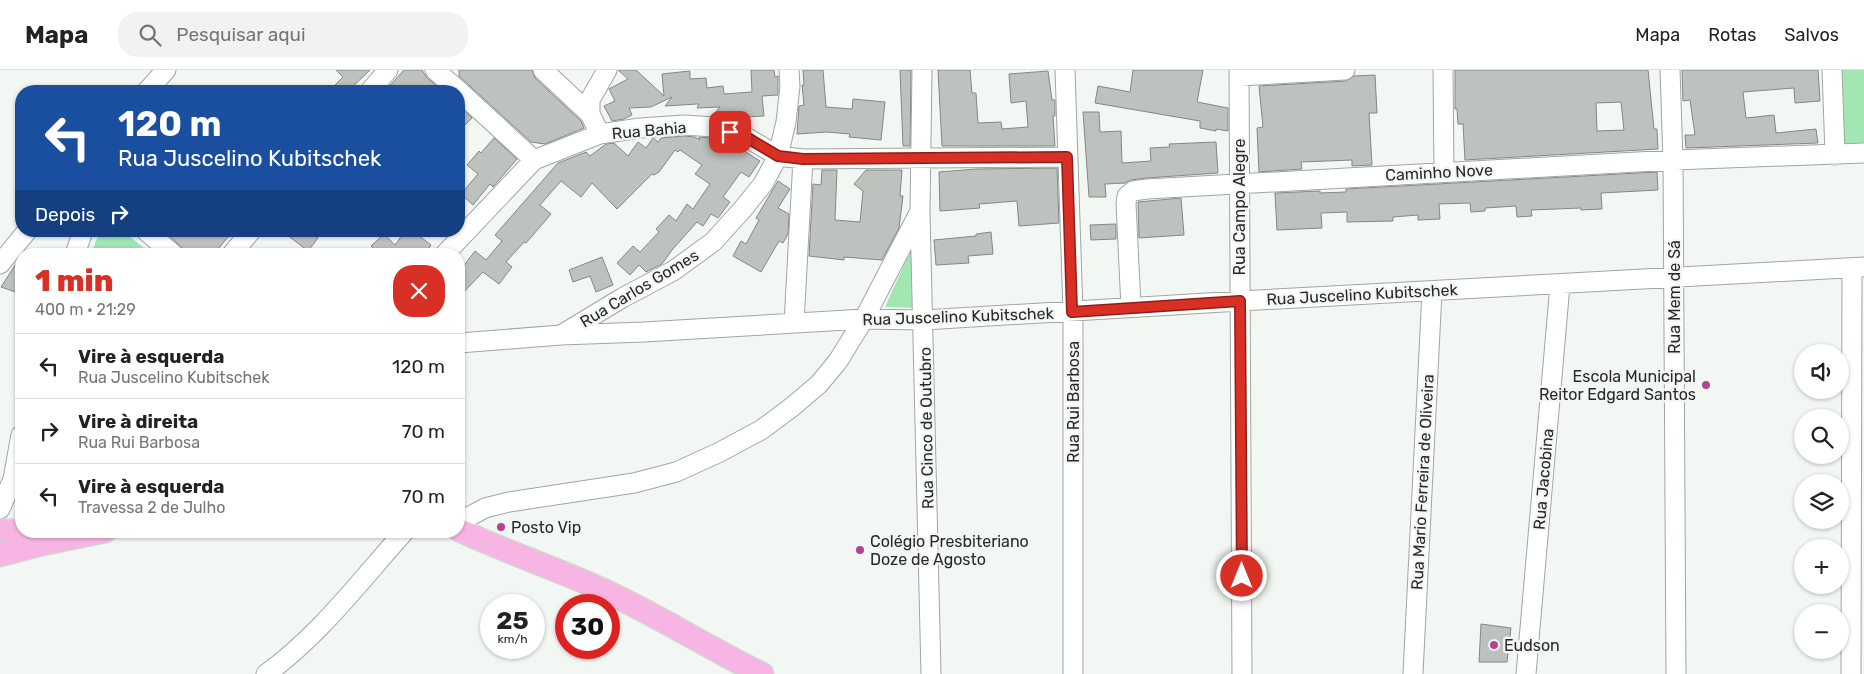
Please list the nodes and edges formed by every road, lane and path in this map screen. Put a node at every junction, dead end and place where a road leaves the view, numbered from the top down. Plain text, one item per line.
1 (166, 70) edge
2 (388, 70) edge
3 (435, 70) edge
4 (543, 70) edge
5 (607, 70) edge
6 (789, 70) edge
7 (922, 70) edge
8 (1065, 70) edge
9 (1345, 70) edge
10 (1444, 70) edge
11 (1670, 70) edge
12 (1832, 70) edge
13 (1239, 73) edge
14 (152, 85) edge
15 (375, 85) edge
16 (452, 85) edge
17 (465, 97) edge
18 (590, 114) junction
19 (600, 134) junction
20 (1864, 153) edge
21 (1836, 155) junction
22 (778, 156) junction
23 (1067, 157) junction
24 (803, 159) junction
25 (922, 159) junction
26 (534, 160) junction
27 (1673, 160) junction
28 (1444, 172) junction
29 (1239, 184) junction
30 (920, 212) junction
31 (465, 233) edge
32 (22, 237) edge
33 (153, 237) edge
34 (246, 237) edge
35 (461, 237) edge
36 (166, 248) edge
37 (237, 248) edge
38 (451, 248) edge
39 (0, 264) edge
40 (1858, 268) edge
41 (1674, 276) junction
42 (1560, 285) junction
43 (1432, 291) junction
44 (1240, 301) junction
45 (1131, 307) junction
46 (1072, 312) junction
47 (864, 319) junction
48 (924, 320) junction
49 (794, 323) junction
50 (561, 335) junction
51 (465, 343) edge
52 (15, 460) edge
53 (15, 466) edge
54 (0, 480) edge
55 (0, 509) edge
56 (465, 519) edge
57 (0, 531) edge
58 (15, 531) edge
59 (465, 533) edge
60 (71, 538) edge
61 (398, 538) edge
62 (0, 555) edge
63 (266, 674) edge
64 (762, 674) edge
65 (931, 674) edge
66 (1073, 674) edge
67 (1242, 674) edge
68 (1413, 674) edge
69 (1526, 674) edge
70 (1676, 674) edge
71 (1851, 674) edge

1 - 14 street
2 - 15 street
3 - 16 street
4 - 18 street
5 - 18 street
6 - 22 street, Rua Carlos Gomes
7 - 25 street, Rua Cinco de Outubro
8 - 23 street, Rua Rui Barbosa
9 - 13 street
10 - 28 street
11 - 27 street, Rua Mem de Sá
12 - 21 street
13 - 29 street, Rua Campo Alegre
17 - 26 street
18 - 19 street
19 - 22 street, Rua Bahia
19 - 26 street, Rua Bahia
20 - 21 street, Caminho Nove
21 - 27 street, Caminho Nove
22 - 24 street, Rua Bahia
22 - 50 street, Rua Carlos Gomes
23 - 25 street, Rua Bahia
23 - 46 street, Rua Rui Barbosa
24 - 25 street, Rua Bahia
24 - 49 street
25 - 30 street, Rua Cinco de Outubro
26 - 31 street, Rua Bahia
27 - 28 street, Caminho Nove
27 - 41 street, Rua Mem de Sá
28 - 29 street, Caminho Nove
29 - 44 street, Rua Campo Alegre
29 - 45 street, Caminho Nove
30 - 47 street, Rua Cinco de Outubro
30 - 48 street, Rua Cinco de Outubro
32 - 39 street
33 - 36 street
34 - 37 street
35 - 38 street, Rua Bahia
40 - 41 street, Rua Juscelino Kubitschek
40 - 71 street
41 - 42 street, Rua Juscelino Kubitschek
41 - 70 street, Rua Mem de Sá
42 - 43 street, Rua Juscelino Kubitschek
42 - 69 street, Rua Jacobina
43 - 44 street, Rua Juscelino Kubitschek
43 - 68 street, Rua Mario Ferreira de Oliveira
44 - 45 street, Rua Juscelino Kubitschek
44 - 67 street, Rua Campo Alegre
45 - 46 street, Rua Juscelino Kubitschek
46 - 48 street, Rua Juscelino Kubitschek
46 - 66 street, Rua Rui Barbosa
47 - 48 street, Rua Juscelino Kubitschek
47 - 49 street, Rua Juscelino Kubitschek
47 - 56 street, Rua Cinco de Outubro
48 - 65 street, Rua Cinco de Outubro
49 - 50 street, Rua Juscelino Kubitschek
50 - 51 street, Rua Carlos Gomes
52 - 54 street
53 - 55 street
57 - 58 main road
59 - 64 main road
60 - 62 main road
61 - 63 street

